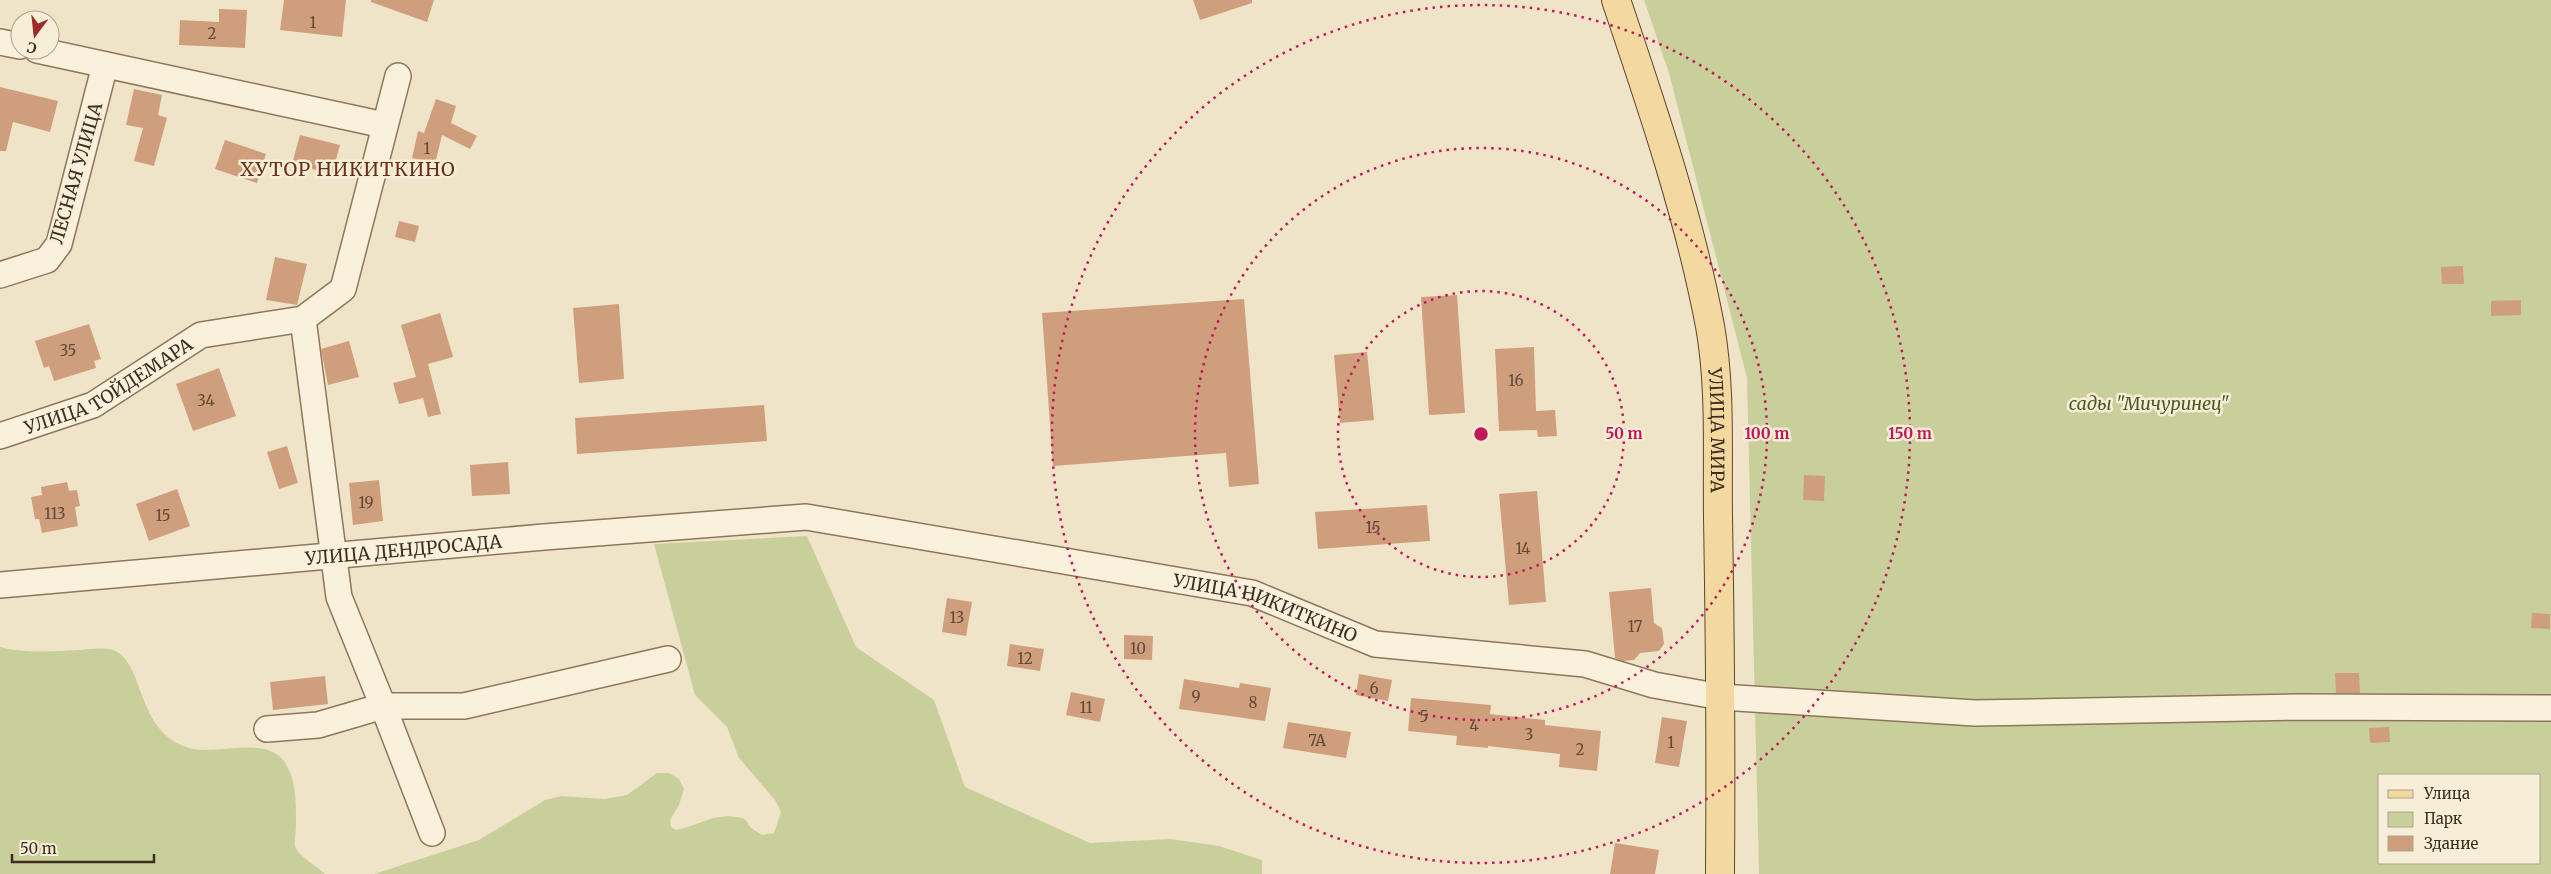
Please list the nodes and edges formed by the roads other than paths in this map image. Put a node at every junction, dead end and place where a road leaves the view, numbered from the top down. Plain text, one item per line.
1 (1616, 0) edge
2 (60, 55) edge
3 (105, 65) junction
4 (398, 76) dead end
5 (384, 125) junction
6 (0, 275) edge
7 (302, 320) junction
8 (0, 436) edge
9 (806, 517) joint
10 (334, 556) junction
11 (0, 585) edge
12 (668, 659) dead end
13 (1721, 697) junction
14 (383, 706) junction
15 (2551, 708) edge
16 (267, 729) dead end
17 (432, 833) dead end
18 (1720, 874) edge

1 - 13 main road, УЛИЦА МИРА
2 - 3 street
3 - 5 street
3 - 6 street, ЛЕСНАЯ УЛИЦА
4 - 5 street
5 - 7 street
7 - 8 street, УЛИЦА ТОЙДЕМАРА
7 - 10 street
9 - 10 street, УЛИЦА ДЕНДРОСАДА
9 - 13 street, УЛИЦА НИКИТКИНО
10 - 11 street, УЛИЦА ДЕНДРОСАДА
10 - 14 street
12 - 14 street
13 - 15 street, УЛИЦА НИКИТКИНО
13 - 18 main road, УЛИЦА МИРА
14 - 16 street
14 - 17 street

